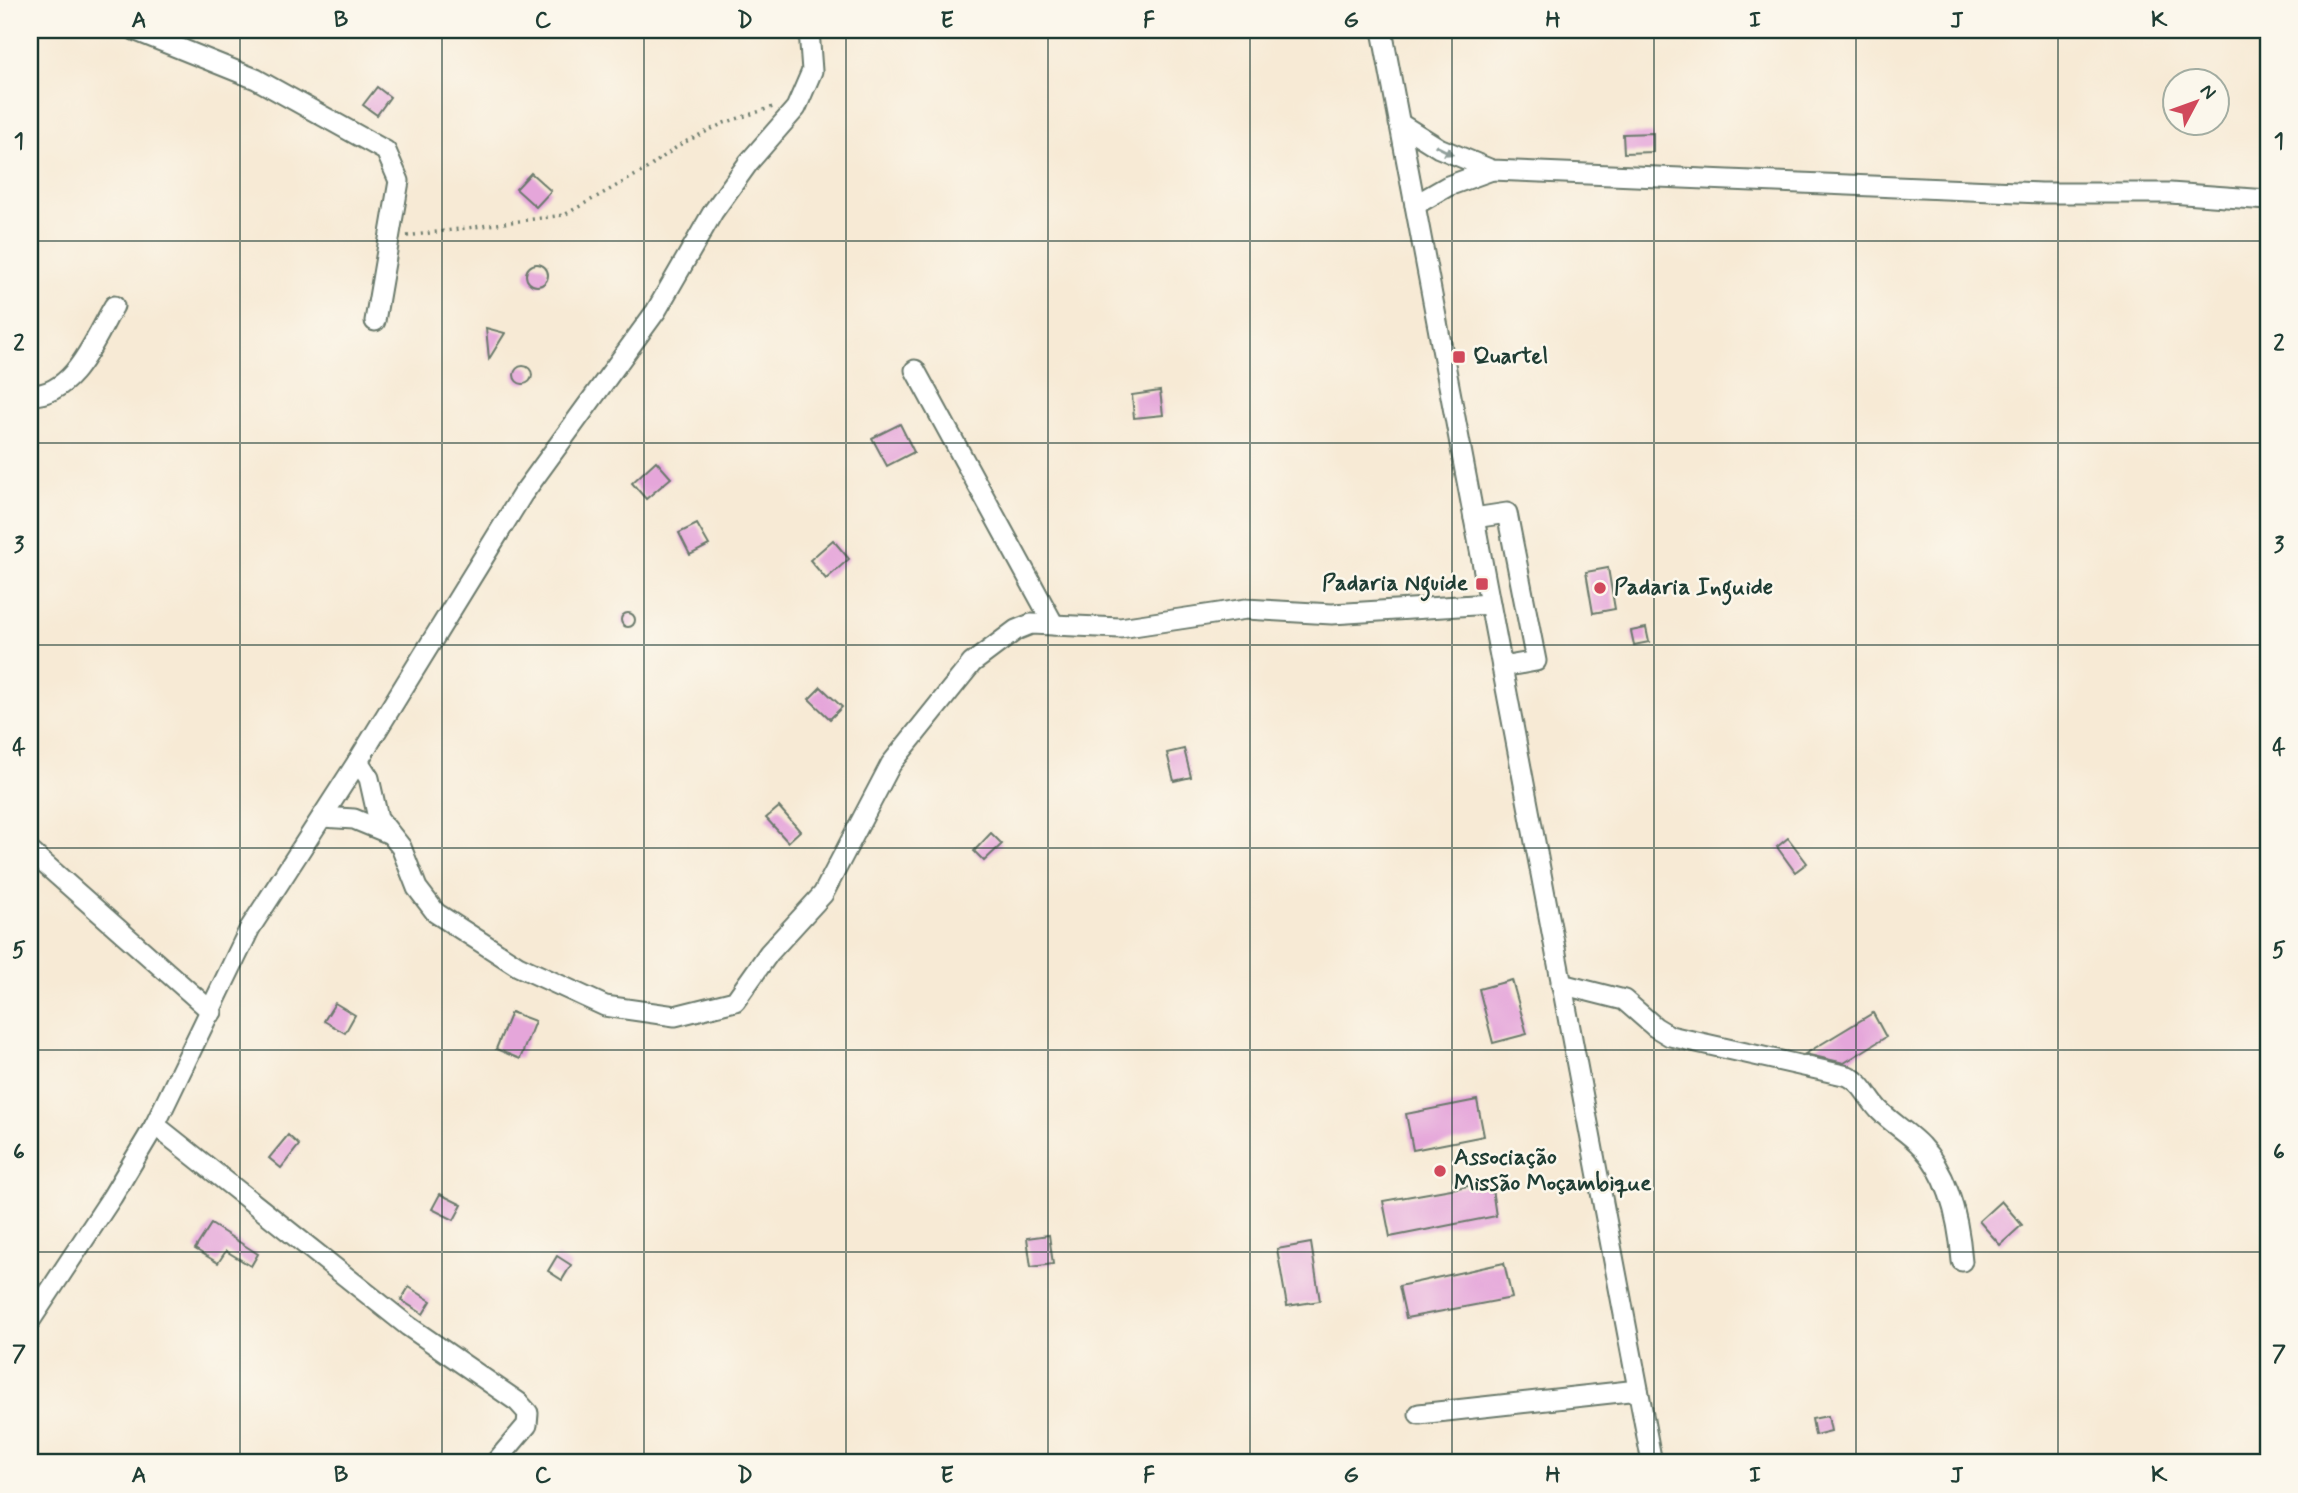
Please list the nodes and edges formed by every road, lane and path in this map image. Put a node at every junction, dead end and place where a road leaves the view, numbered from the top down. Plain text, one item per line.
1 (134, 30) edge
2 (809, 30) edge
3 (1381, 30) edge
4 (796, 108) junction
5 (1399, 123) junction
6 (1492, 170) junction
7 (2268, 200) edge
8 (1415, 205) junction
9 (392, 238) junction
10 (114, 306) dead end
11 (375, 321) dead end
12 (915, 370) dead end
13 (30, 395) edge
14 (1474, 518) junction
15 (1490, 604) junction
16 (1054, 625) junction
17 (1502, 667) junction
18 (358, 761) junction
19 (322, 817) junction
20 (393, 835) junction
21 (30, 851) edge
22 (1561, 984) junction
23 (212, 1012) junction
24 (155, 1125) junction
25 (1962, 1261) dead end
26 (30, 1321) edge
27 (1638, 1390) junction
28 (1419, 1414) dead end
29 (495, 1463) edge
30 (1651, 1463) edge

1 - 9 street
2 - 4 street
3 - 5 street
4 - 9 path
4 - 18 street
5 -> 6 street
5 - 8 street
6 - 7 street
6 - 8 street
8 - 14 street
9 - 11 street
10 - 13 street
12 - 16 street
14 - 15 street
14 - 17 street
15 - 16 street
15 - 17 street
16 - 20 street
17 - 22 street
18 - 19 street
18 - 20 street
19 - 20 street
19 - 23 street
21 - 23 street
22 - 25 street
22 - 27 street
23 - 24 street
24 - 26 street
24 - 29 street
27 - 28 street
27 - 30 street

